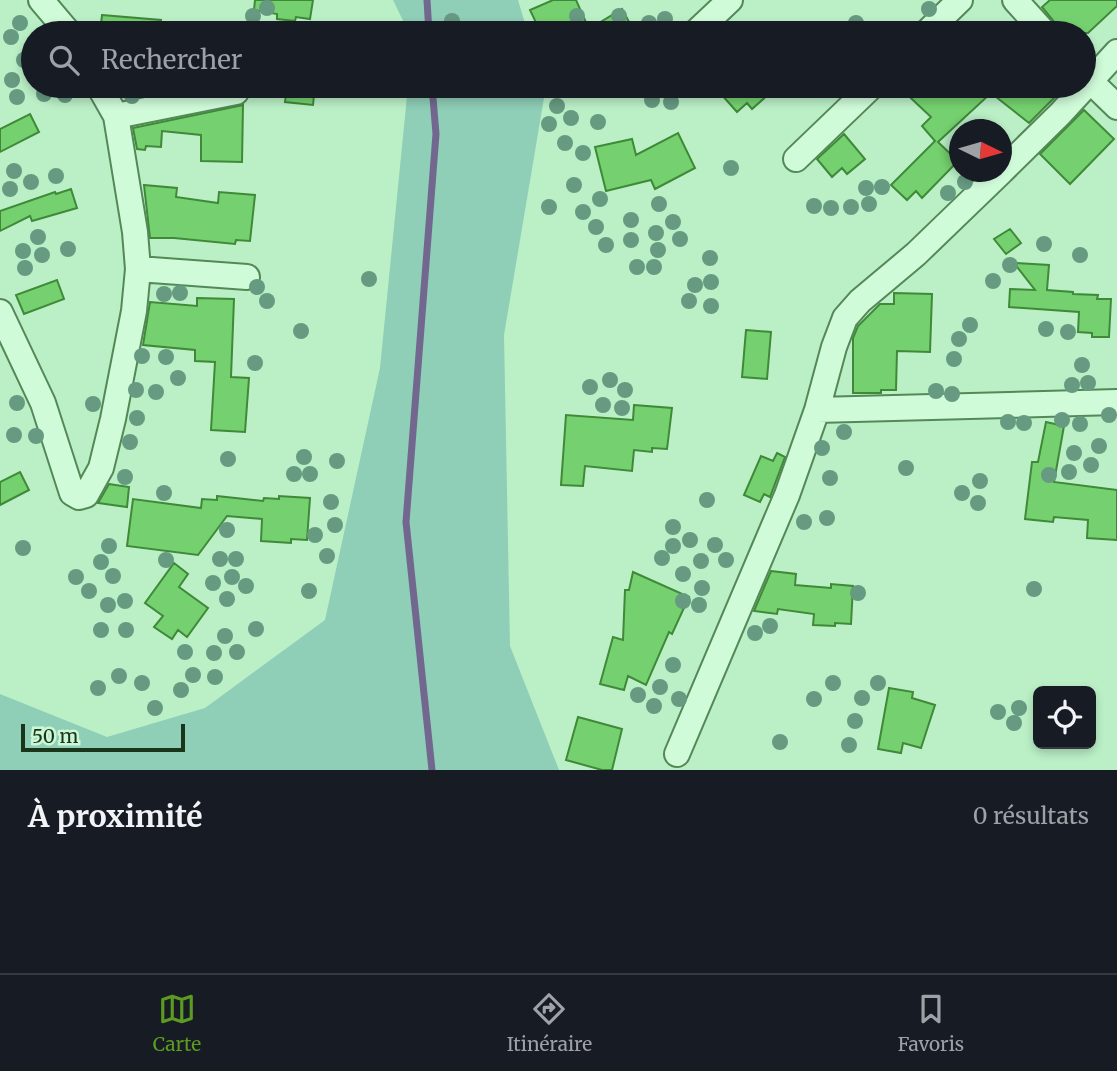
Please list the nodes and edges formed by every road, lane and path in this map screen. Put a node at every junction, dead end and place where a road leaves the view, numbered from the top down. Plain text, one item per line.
1 (41, 0) edge
2 (730, 0) edge
3 (960, 0) edge
4 (1015, 0) edge
5 (59, 21) edge
6 (708, 21) edge
7 (938, 21) edge
8 (1034, 21) edge
9 (1117, 52) edge
10 (1096, 70) edge
11 (1096, 87) edge
12 (106, 98) edge
13 (206, 98) edge
14 (860, 98) edge
15 (1072, 98) edge
16 (1117, 107) edge
17 (116, 116) junction
18 (796, 159) dead end
19 (1012, 160) edge
20 (990, 182) edge
21 (138, 269) junction
22 (247, 277) dead end
23 (0, 312) edge
24 (1117, 402) edge
25 (817, 410) junction
26 (677, 754) dead end

1 - 5 street
2 - 6 street
3 - 7 street
4 - 8 street
9 - 10 street
11 - 16 street
12 - 17 street
13 - 17 street
14 - 18 street
15 - 19 street
17 - 21 street
20 - 25 street
21 - 22 street
21 - 23 street
24 - 25 street
25 - 26 street

